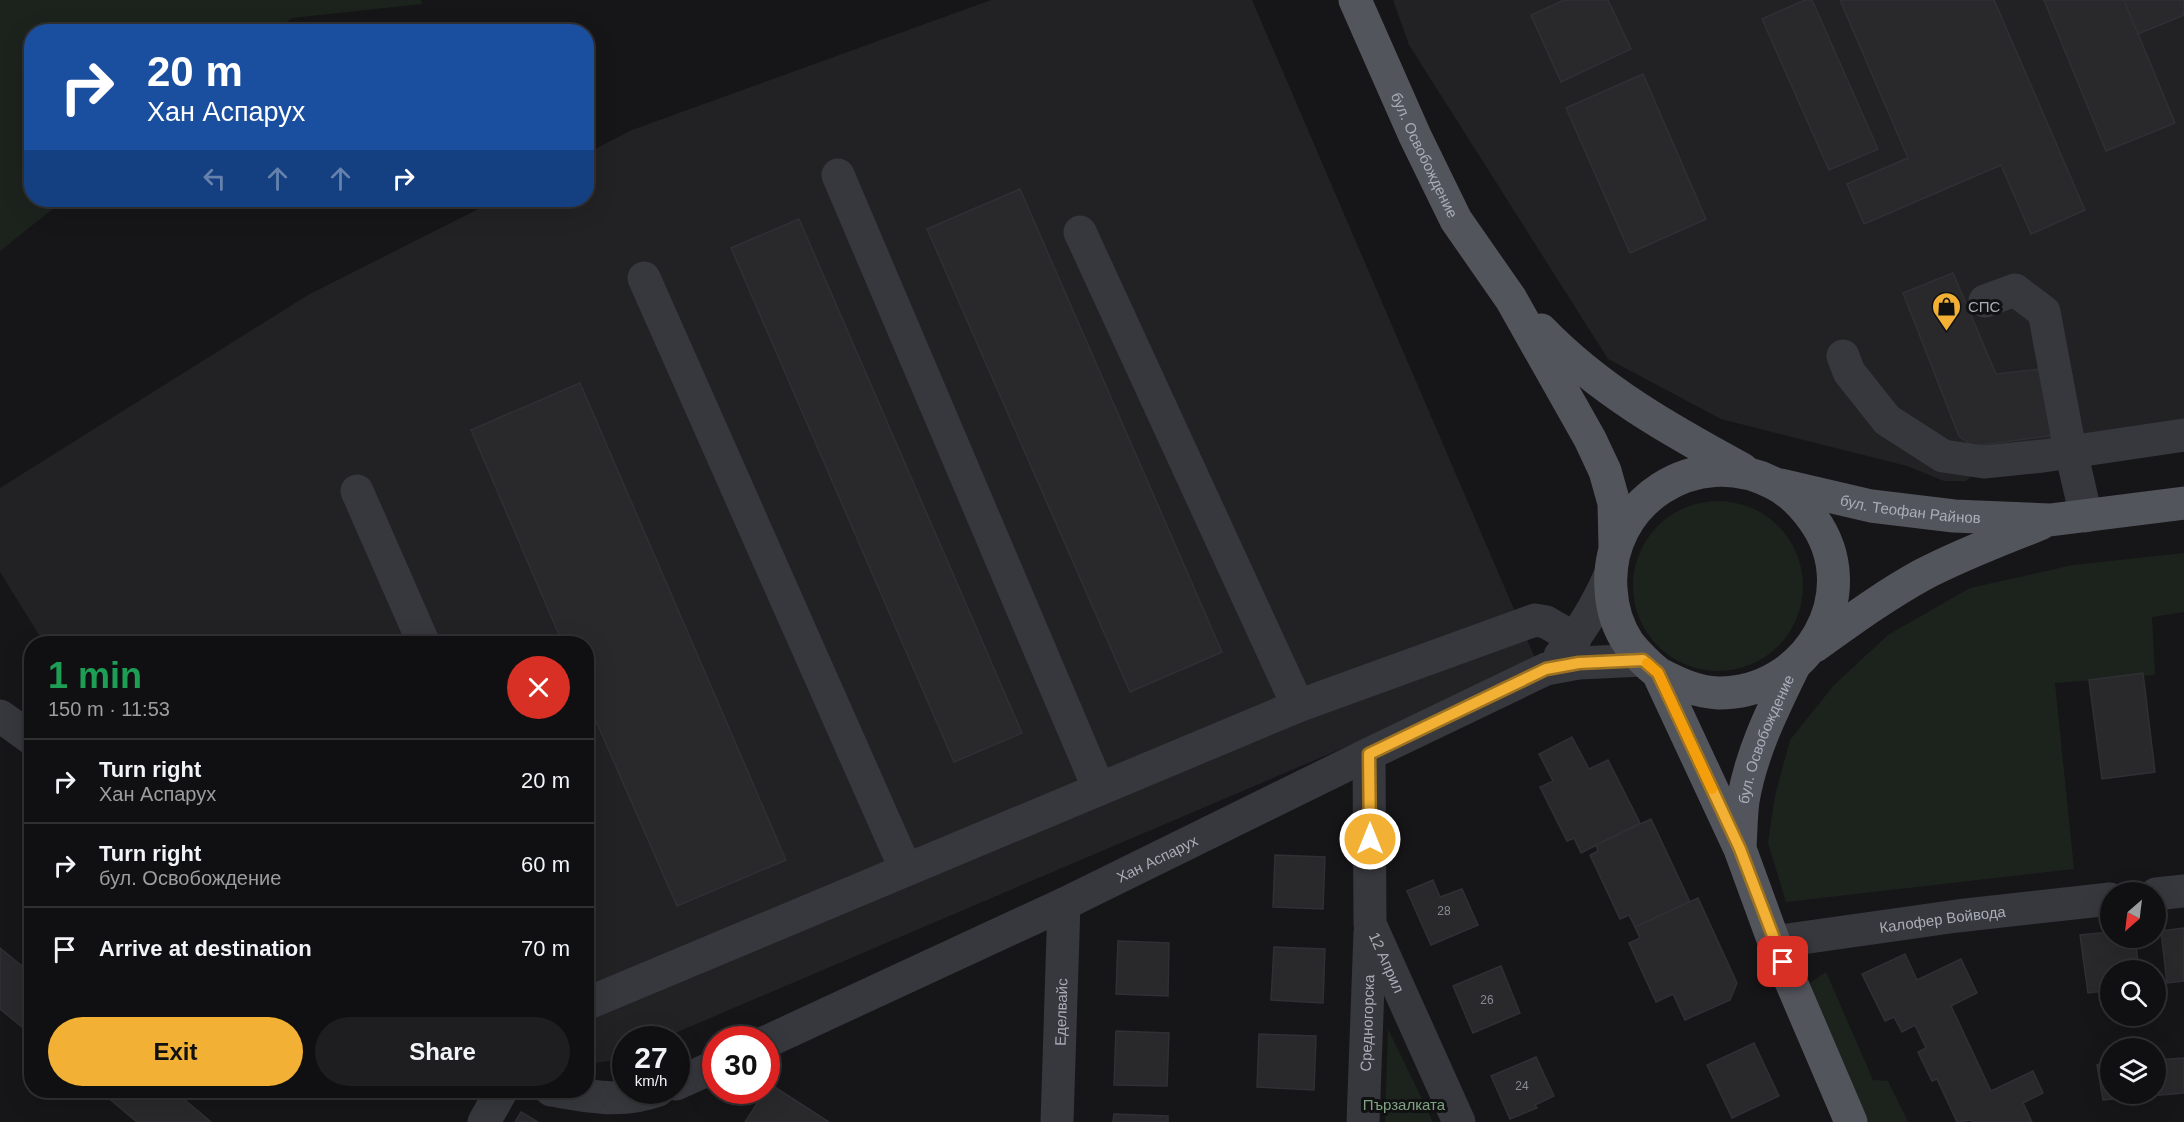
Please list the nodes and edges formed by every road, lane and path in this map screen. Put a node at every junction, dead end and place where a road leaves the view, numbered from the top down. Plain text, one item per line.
1 (1355, 0) edge
2 (838, 175) dead end
3 (1080, 231) dead end
4 (644, 278) dead end
5 (1511, 299) junction
6 (1985, 301) dead end
7 (1843, 356) dead end
8 (2184, 435) edge
9 (2071, 452) junction
10 (1763, 478) junction
11 (357, 491) dead end
12 (2184, 503) edge
13 (2086, 516) junction
14 (2050, 520) junction
15 (1612, 561) junction
16 (420, 636) edge
17 (1575, 639) junction
18 (1802, 657) junction
19 (1651, 667) junction
20 (1546, 669) junction
21 (1298, 706) junction
22 (0, 716) edge
23 (24, 733) edge
24 (1369, 754) junction
25 (1099, 789) junction
26 (1740, 849) junction
27 (906, 870) junction
28 (2184, 891) edge
29 (2166, 893) edge
30 (2100, 900) edge
31 (1064, 904) junction
32 (1370, 924) junction
33 (1774, 942) junction
34 (594, 1001) edge
35 (780, 1036) edge
36 (594, 1096) edge
37 (498, 1098) edge
38 (612, 1099) edge
39 (484, 1122) edge
40 (1057, 1122) edge
41 (1363, 1122) edge
42 (1459, 1122) edge
43 (1851, 1122) edge

1 - 5 main road, бул. Освобождение
2 - 25 street
3 - 21 street
4 - 27 street
5 - 10 main road, бул. Освобождение
5 - 15 main road, бул. Освобождение
6 - 9 street
7 - 9 street
8 - 9 street
9 - 13 street
10 - 14 main road, бул. Теофан Райнов
10 - 15 main road
10 - 18 main road, бул. Освобождение
11 - 16 street
12 - 13 main road, бул. Теофан Райнов
13 - 14 main road, бул. Теофан Райнов
14 - 18 main road, бул. Теофан Райнов
15 - 17 street, Хан Аспарух
15 - 19 main road, бул. Освобождение
17 - 20 street, Хан Аспарух
17 - 21 street
18 - 19 main road, бул. Теофан Райнов
18 - 26 main road, бул. Освобождение
19 - 20 street, Хан Аспарух
19 - 26 main road, бул. Освобождение
20 - 24 street, Хан Аспарух
21 - 25 street
22 - 23 street
24 - 31 street, Хан Аспарух
24 - 32 street, 12 Април
25 - 27 street
26 - 33 main road, бул. Освобождение
27 - 34 street
28 - 29 street
30 - 33 street, Калофер Войвода
31 - 35 street, Хан Аспарух
31 - 40 street, Еделвайс
32 - 41 street, Средногорска
32 - 42 street, 12 Април
33 - 43 main road, бул. Освобождение
36 - 38 street
37 - 39 street

